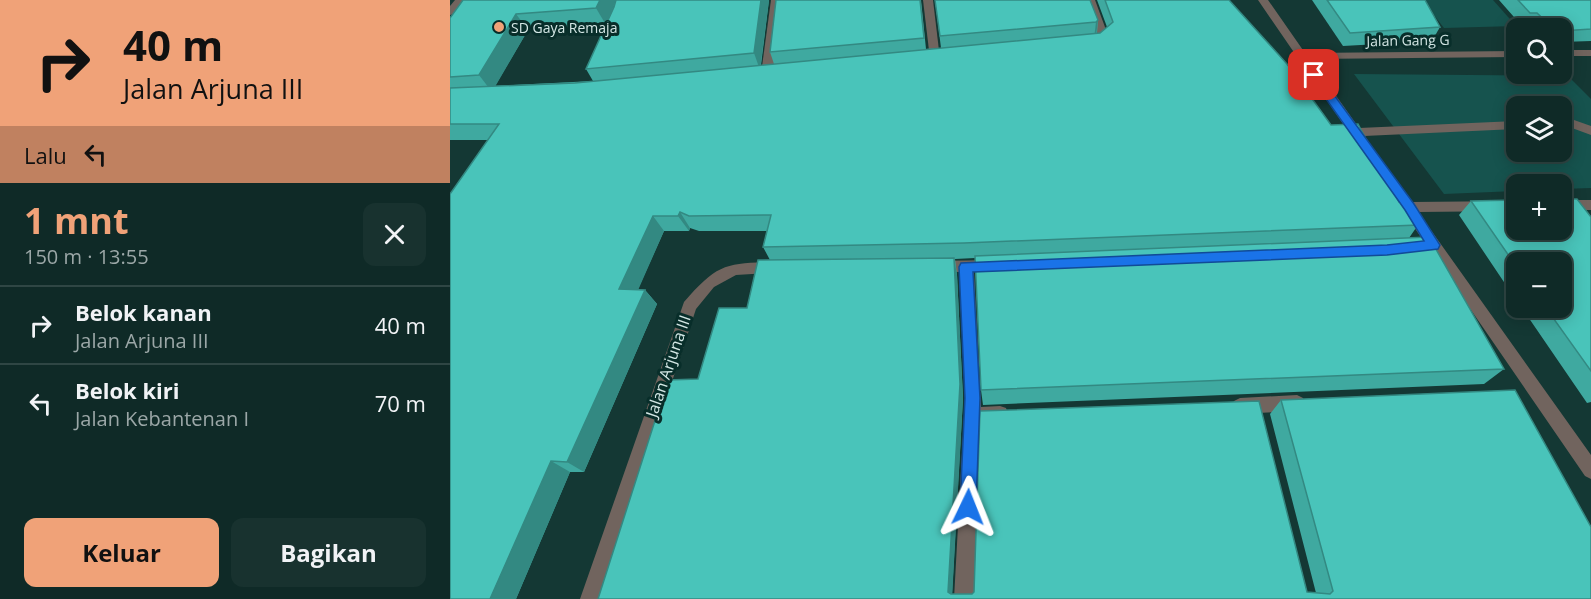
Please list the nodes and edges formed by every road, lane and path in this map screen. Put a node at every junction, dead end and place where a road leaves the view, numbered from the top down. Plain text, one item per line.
1 (460, 0) edge
2 (776, 0) edge
3 (928, 0) edge
4 (1090, 0) edge
5 (1263, 0) edge
6 (450, 12) edge
7 (1086, 45) edge
8 (1572, 53) edge
9 (1591, 53) edge
10 (1506, 54) edge
11 (1300, 56) junction
12 (935, 59) edge
13 (767, 74) edge
14 (1572, 124) edge
15 (1506, 125) edge
16 (1591, 131) edge
17 (1355, 132) junction
18 (1591, 204) edge
19 (1572, 205) edge
20 (1506, 206) edge
21 (1410, 207) junction
22 (1013, 265) edge
23 (920, 267) edge
24 (966, 267) junction
25 (792, 268) edge
26 (1536, 392) junction
27 (1514, 393) edge
28 (1316, 402) edge
29 (1257, 405) junction
30 (1221, 407) edge
31 (1019, 413) edge
32 (972, 415) junction
33 (1263, 428) edge
34 (1591, 470) edge
35 (590, 599) edge
36 (964, 599) edge

1 - 6 street
2 - 13 street
3 - 12 street
4 - 7 street
5 - 11 street
8 - 9 street
10 - 11 street, Jalan Gang G
11 - 17 street
14 - 16 street
15 - 17 street
17 - 21 street
18 - 19 street
20 - 21 street
21 - 26 street
22 - 24 street
23 - 24 street
24 - 32 street
25 - 35 street, Jalan Arjuna III
26 - 27 street
26 - 34 street
28 - 29 street
29 - 30 street
29 - 33 street
31 - 32 street
32 - 36 street

